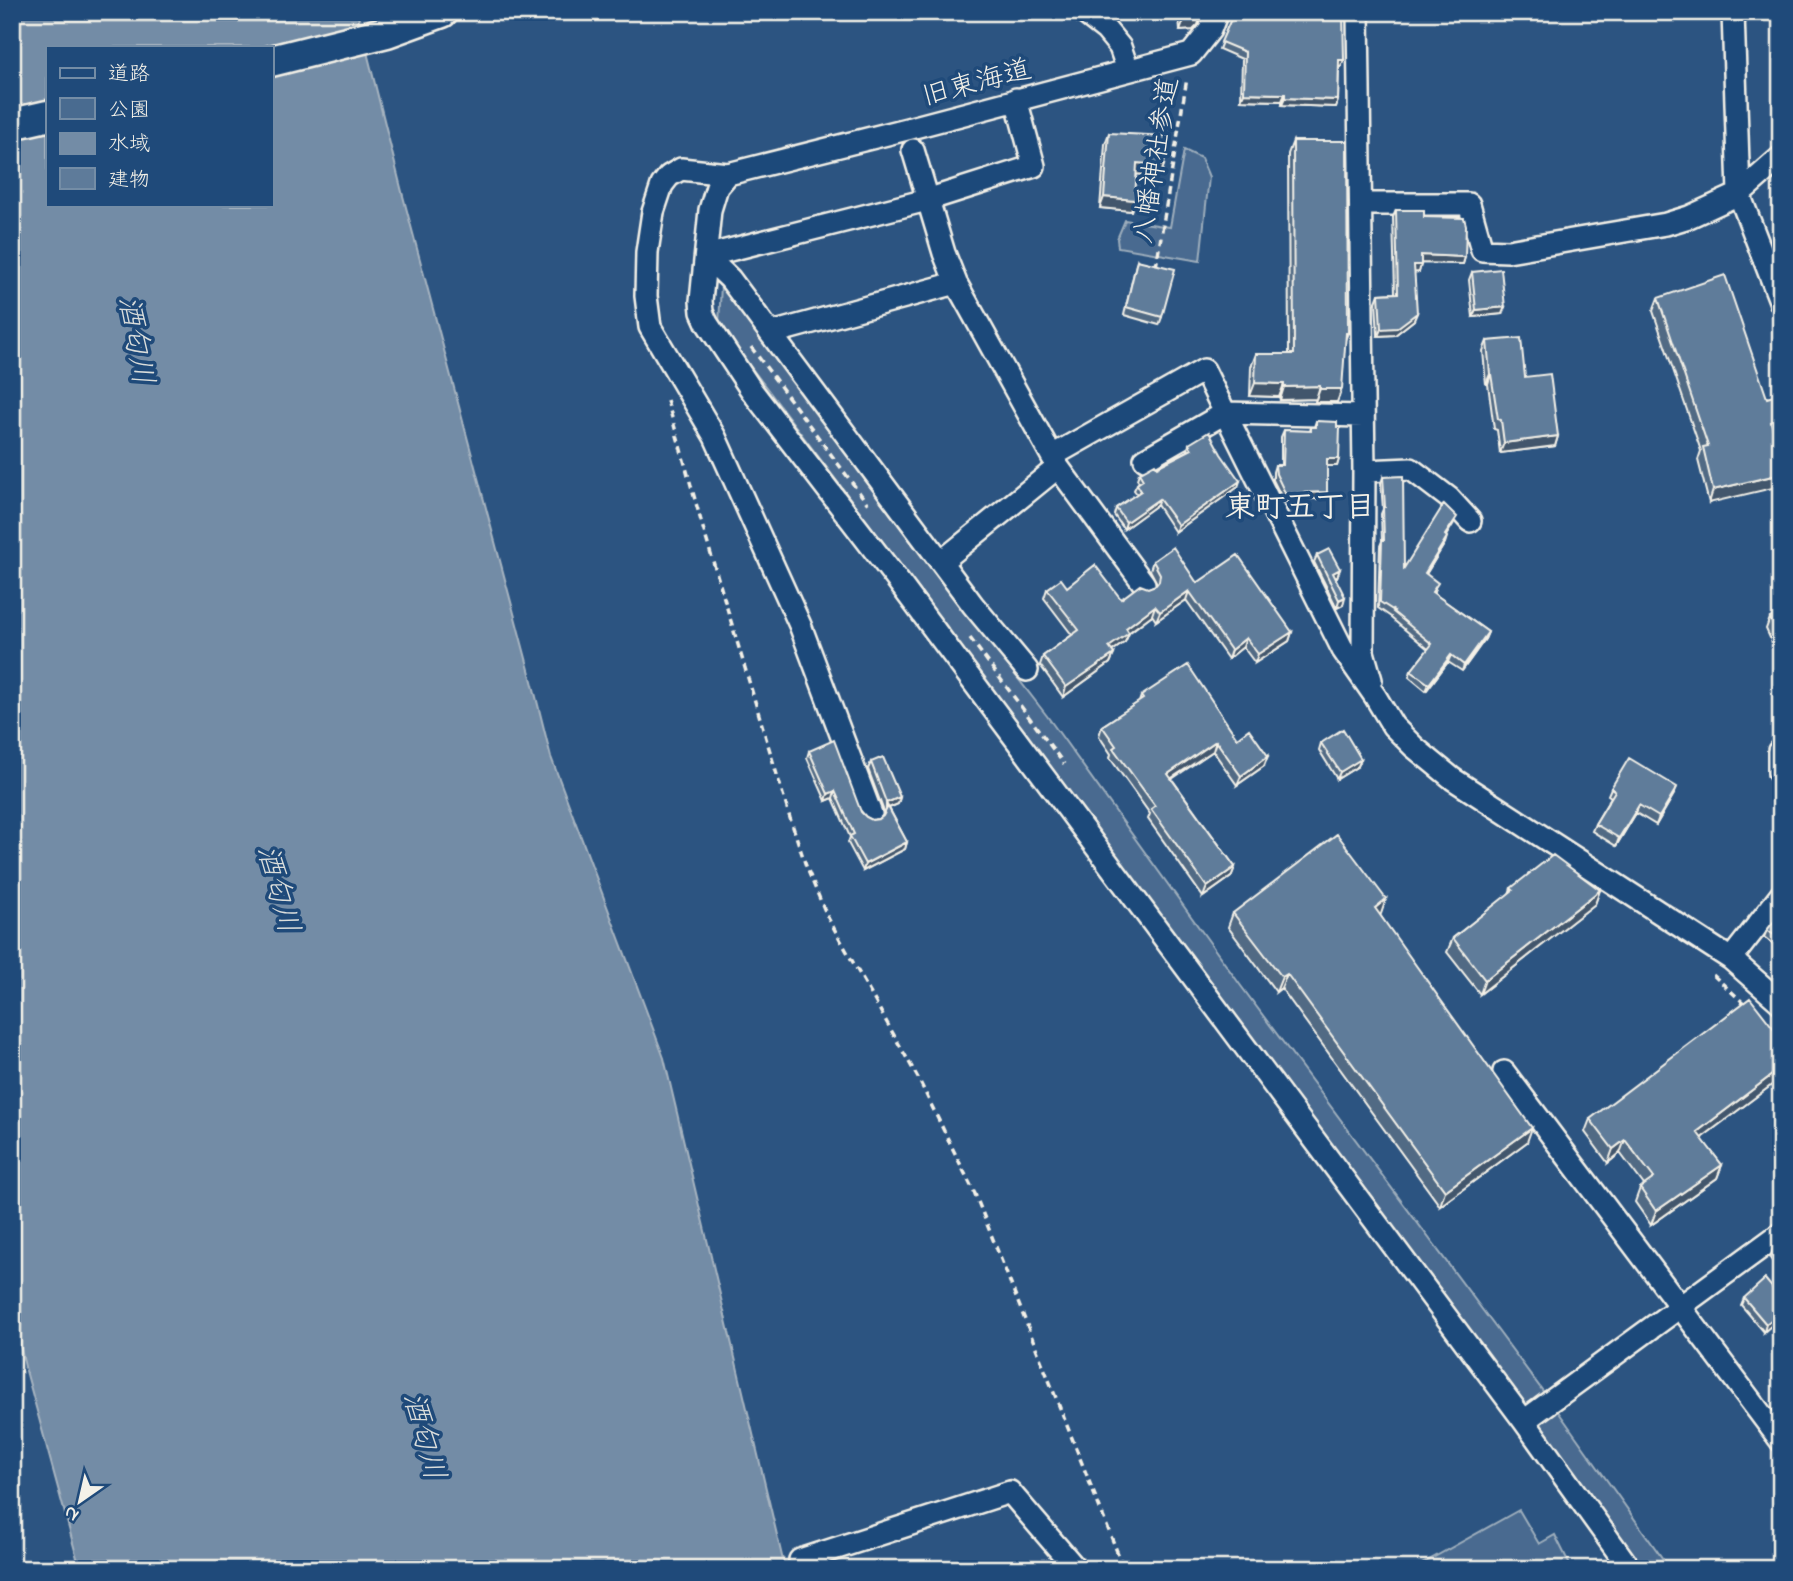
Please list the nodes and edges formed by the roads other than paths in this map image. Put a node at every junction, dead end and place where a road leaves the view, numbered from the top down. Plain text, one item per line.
1 (442, 12) edge
2 (1083, 12) edge
3 (1217, 12) edge
4 (1358, 12) edge
5 (1733, 12) edge
6 (273, 60) edge
7 (1128, 70) junction
8 (1016, 99) junction
9 (46, 116) edge
10 (12, 124) edge
11 (913, 150) dead end
12 (1781, 157) edge
13 (728, 174) junction
14 (1739, 194) junction
15 (927, 200) junction
16 (1361, 204) junction
17 (706, 256) junction
18 (956, 283) junction
19 (1781, 303) edge
20 (772, 334) junction
21 (1225, 413) junction
22 (1363, 416) junction
23 (1145, 459) dead end
24 (1055, 462) junction
25 (1364, 471) junction
26 (1470, 521) dead end
27 (941, 562) junction
28 (1144, 584) edge
29 (1027, 670) dead end
30 (1375, 696) junction
31 (1781, 749) edge
32 (1781, 775) edge
33 (871, 814) dead end
34 (1781, 895) edge
35 (1731, 959) junction
36 (1781, 1003) edge
37 (1504, 1072) dead end
38 (1781, 1233) edge
39 (1681, 1306) junction
40 (1524, 1421) junction
41 (1781, 1441) edge
42 (802, 1569) edge
43 (1076, 1569) edge
44 (1630, 1569) edge

1 - 6 highway
2 - 7 street
3 - 7 street, 旧東海道
4 - 16 street
5 - 14 street
7 - 8 street, 旧東海道
8 - 13 street, 旧東海道
8 - 15 street
9 - 10 highway
11 - 15 street
12 - 14 street
13 - 17 street
13 - 33 street
14 - 16 street
14 - 19 street
15 - 17 street
15 - 18 street
16 - 22 street
17 - 20 street
17 - 40 street
18 - 20 street
18 - 24 street
20 - 27 street
21 - 22 street
21 - 23 street
21 - 24 street
21 - 30 street
22 - 25 street
24 - 27 street
24 - 28 street
25 - 26 street
25 - 30 street
27 - 29 street
30 - 35 street
31 - 32 street
34 - 35 street
35 - 36 street
37 - 39 street
38 - 39 street
39 - 40 street
39 - 41 street
40 - 44 street
42 - 43 street

